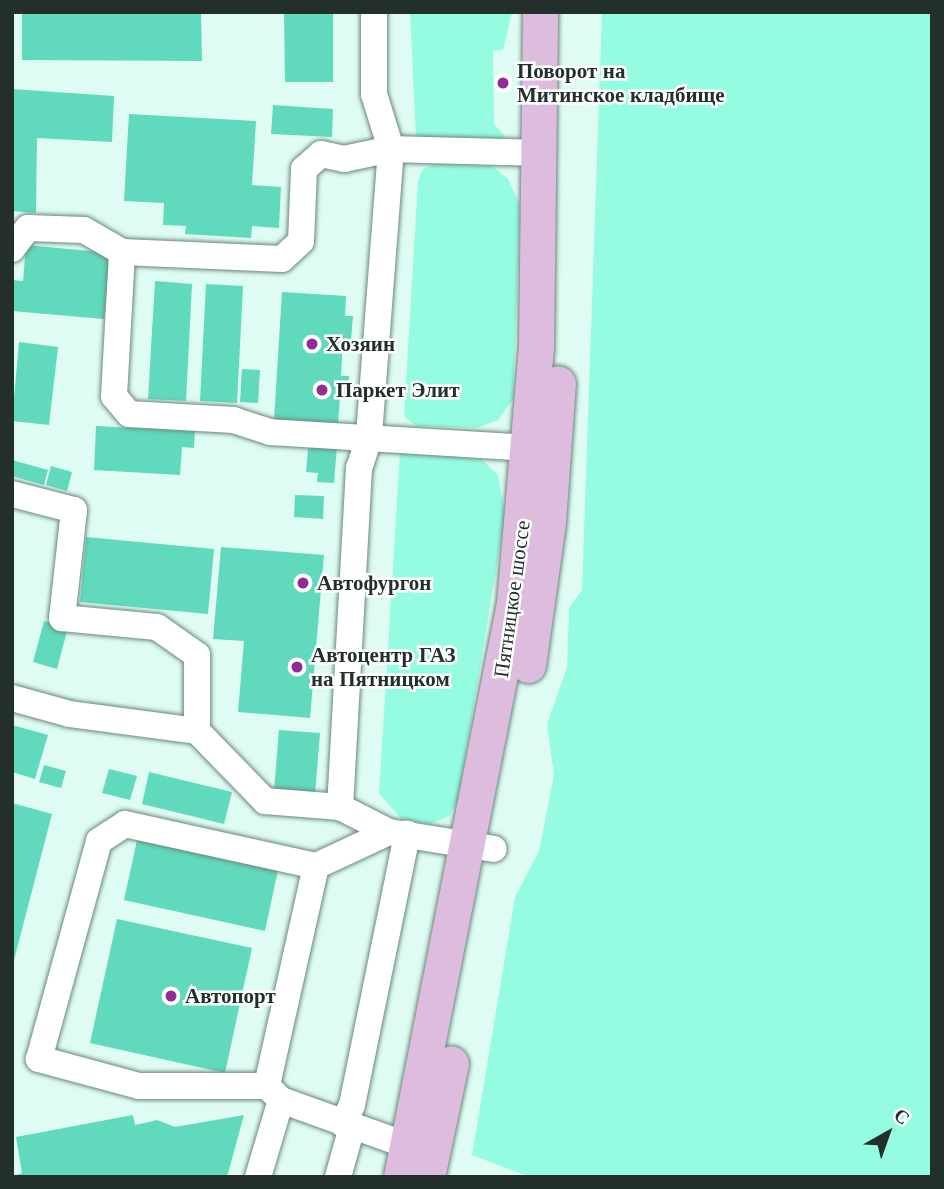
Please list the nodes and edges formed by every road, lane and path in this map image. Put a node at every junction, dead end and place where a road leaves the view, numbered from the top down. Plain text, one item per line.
1 (374, 12) edge
2 (540, 12) edge
3 (564, 12) edge
4 (391, 149) junction
5 (541, 153) junction
6 (12, 249) edge
7 (122, 252) junction
8 (369, 438) junction
9 (530, 448) junction
10 (12, 494) edge
11 (12, 698) edge
12 (197, 731) junction
13 (340, 807) junction
14 (398, 833) junction
15 (482, 847) junction
16 (316, 866) junction
17 (274, 1093) junction
18 (347, 1125) junction
19 (405, 1161) edge
20 (258, 1177) edge
21 (338, 1177) edge
22 (427, 1177) edge

1 - 4 lane
2 - 5 main road, Пятницкое шоссе
3 - 15 main road, Пятницкое шоссе
4 - 5 lane
4 - 7 lane
4 - 8 lane
5 - 9 main road, Пятницкое шоссе
6 - 7 lane
7 - 8 lane
8 - 9 lane
8 - 13 lane
9 - 15 main road, Пятницкое шоссе
10 - 12 lane
11 - 12 lane
12 - 13 lane
13 - 14 lane
14 - 15 lane
14 - 16 lane
14 - 18 lane
15 - 19 main road, Пятницкое шоссе
15 - 22 main road, Пятницкое шоссе
16 - 17 lane
16 - 17 lane
17 - 18 lane
17 - 20 lane
18 - 19 lane
18 - 21 lane

